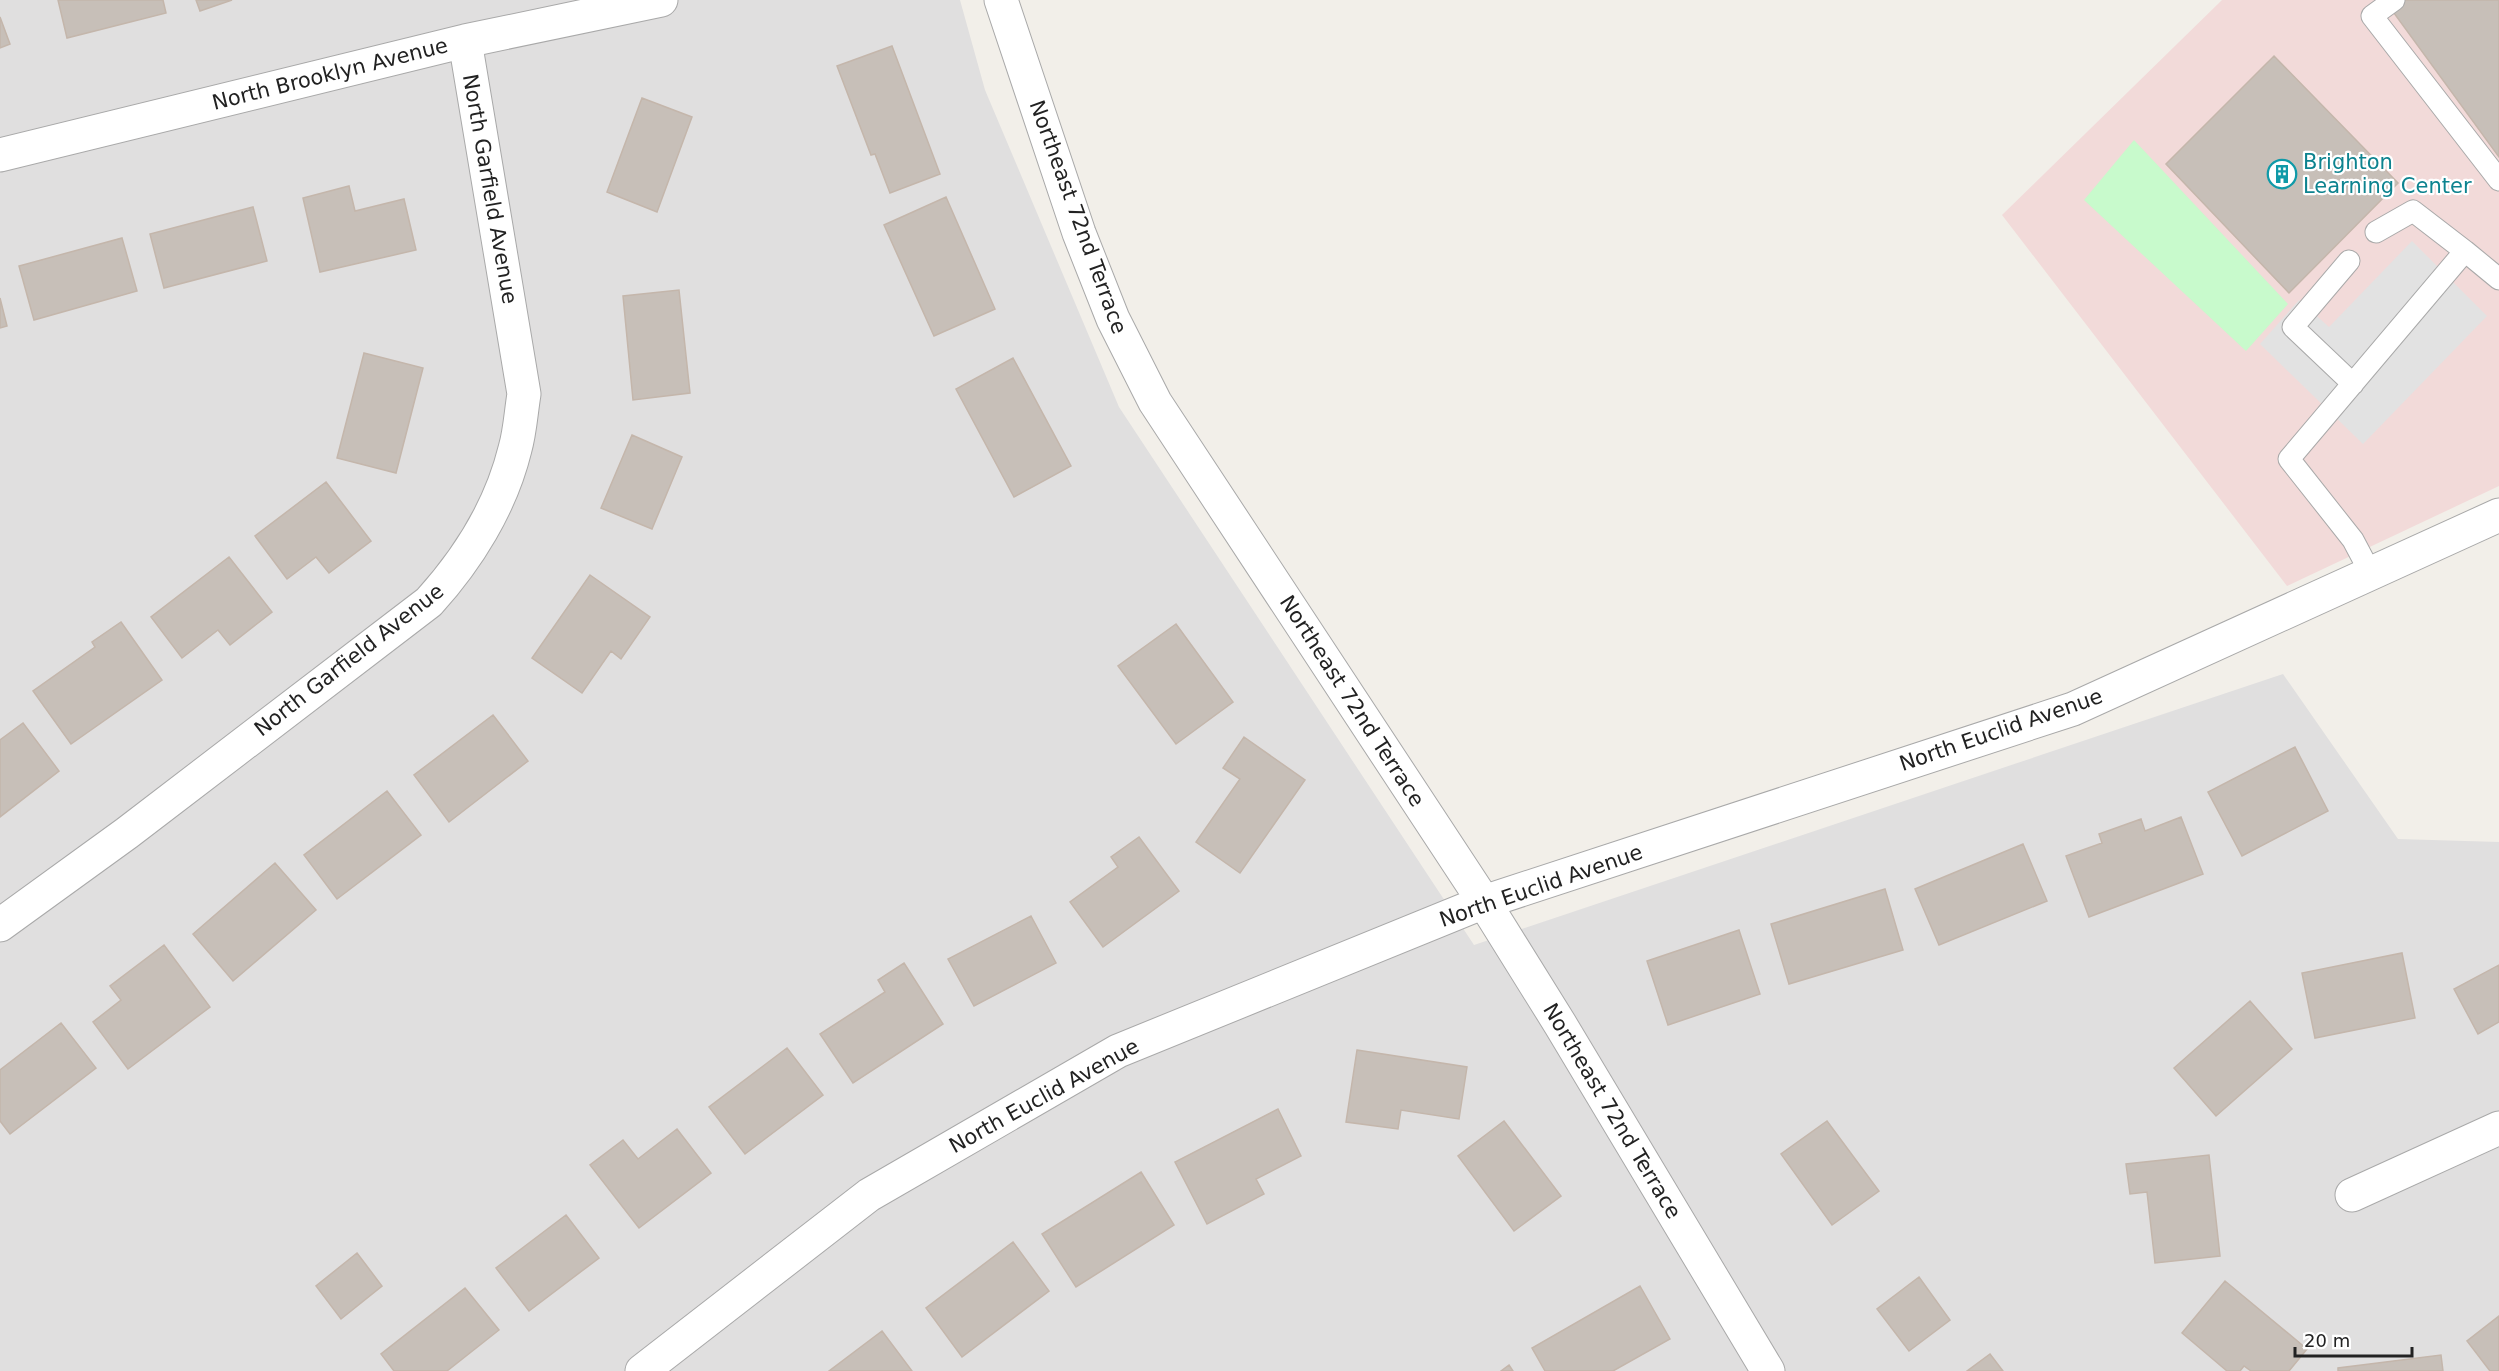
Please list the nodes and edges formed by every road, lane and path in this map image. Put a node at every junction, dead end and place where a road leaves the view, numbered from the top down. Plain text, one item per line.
1 (661, 0) edge
2 (1001, 0) edge
3 (2394, 0) edge
4 (465, 41) junction
5 (0, 155) edge
6 (2499, 180) edge
7 (2376, 232) dead end
8 (2465, 251) junction
9 (2349, 261) dead end
10 (2499, 279) edge
11 (2353, 384) junction
12 (2499, 515) edge
13 (2371, 574) junction
14 (1484, 902) junction
15 (0, 925) edge
16 (2499, 1128) edge
17 (2352, 1195) dead end
18 (642, 1371) edge
19 (1768, 1371) edge

1 - 4 street, North Brooklyn Avenue
2 - 14 street, Northeast 72nd Terrace
3 - 6 lane
4 - 5 street, North Brooklyn Avenue
4 - 15 street, North Garfield Avenue
7 - 8 lane
8 - 10 lane
8 - 11 lane
9 - 11 lane
11 - 13 lane
12 - 13 street, North Euclid Avenue
13 - 14 street, North Euclid Avenue
14 - 18 street, North Euclid Avenue
14 - 19 street, Northeast 72nd Terrace
16 - 17 street

